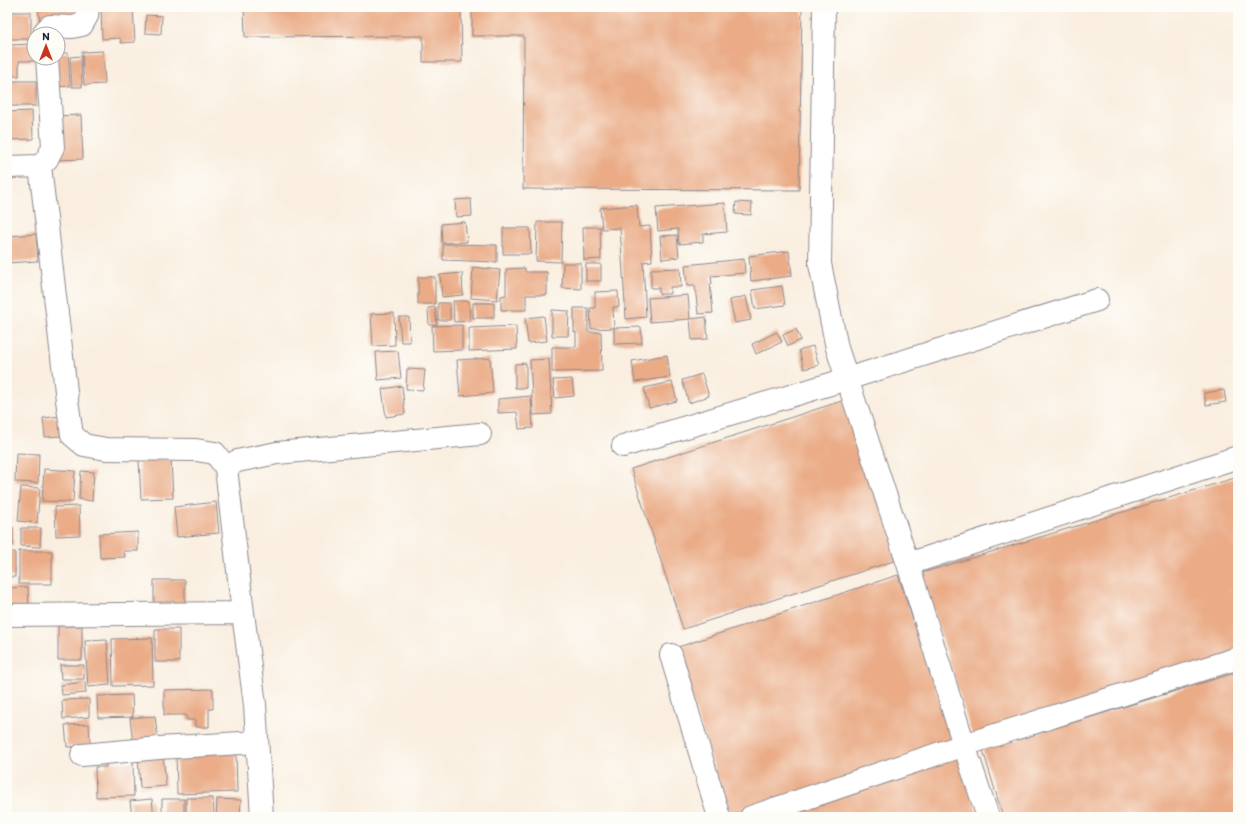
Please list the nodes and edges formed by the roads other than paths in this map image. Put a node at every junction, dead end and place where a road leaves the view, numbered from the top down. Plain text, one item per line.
1 (88, 7) edge
2 (824, 7) edge
3 (66, 27) edge
4 (48, 66) edge
5 (40, 166) junction
6 (7, 167) edge
7 (1097, 300) dead end
8 (847, 379) junction
9 (480, 434) dead end
10 (623, 446) dead end
11 (1236, 458) dead end
12 (226, 468) junction
13 (908, 564) junction
14 (243, 613) junction
15 (7, 615) edge
16 (671, 655) dead end
17 (1238, 658) edge
18 (257, 742) junction
19 (964, 745) junction
20 (82, 755) dead end
21 (262, 817) edge
22 (719, 817) edge
23 (751, 817) edge
24 (988, 817) edge

1 - 3 street
2 - 8 street
4 - 5 street
5 - 6 street
5 - 12 street
7 - 8 street
8 - 10 street
8 - 13 street
9 - 12 street
11 - 13 street
12 - 14 street
13 - 19 street
14 - 15 street
14 - 18 street
16 - 22 street
17 - 19 street
18 - 20 street
18 - 21 street
19 - 23 street
19 - 24 street

